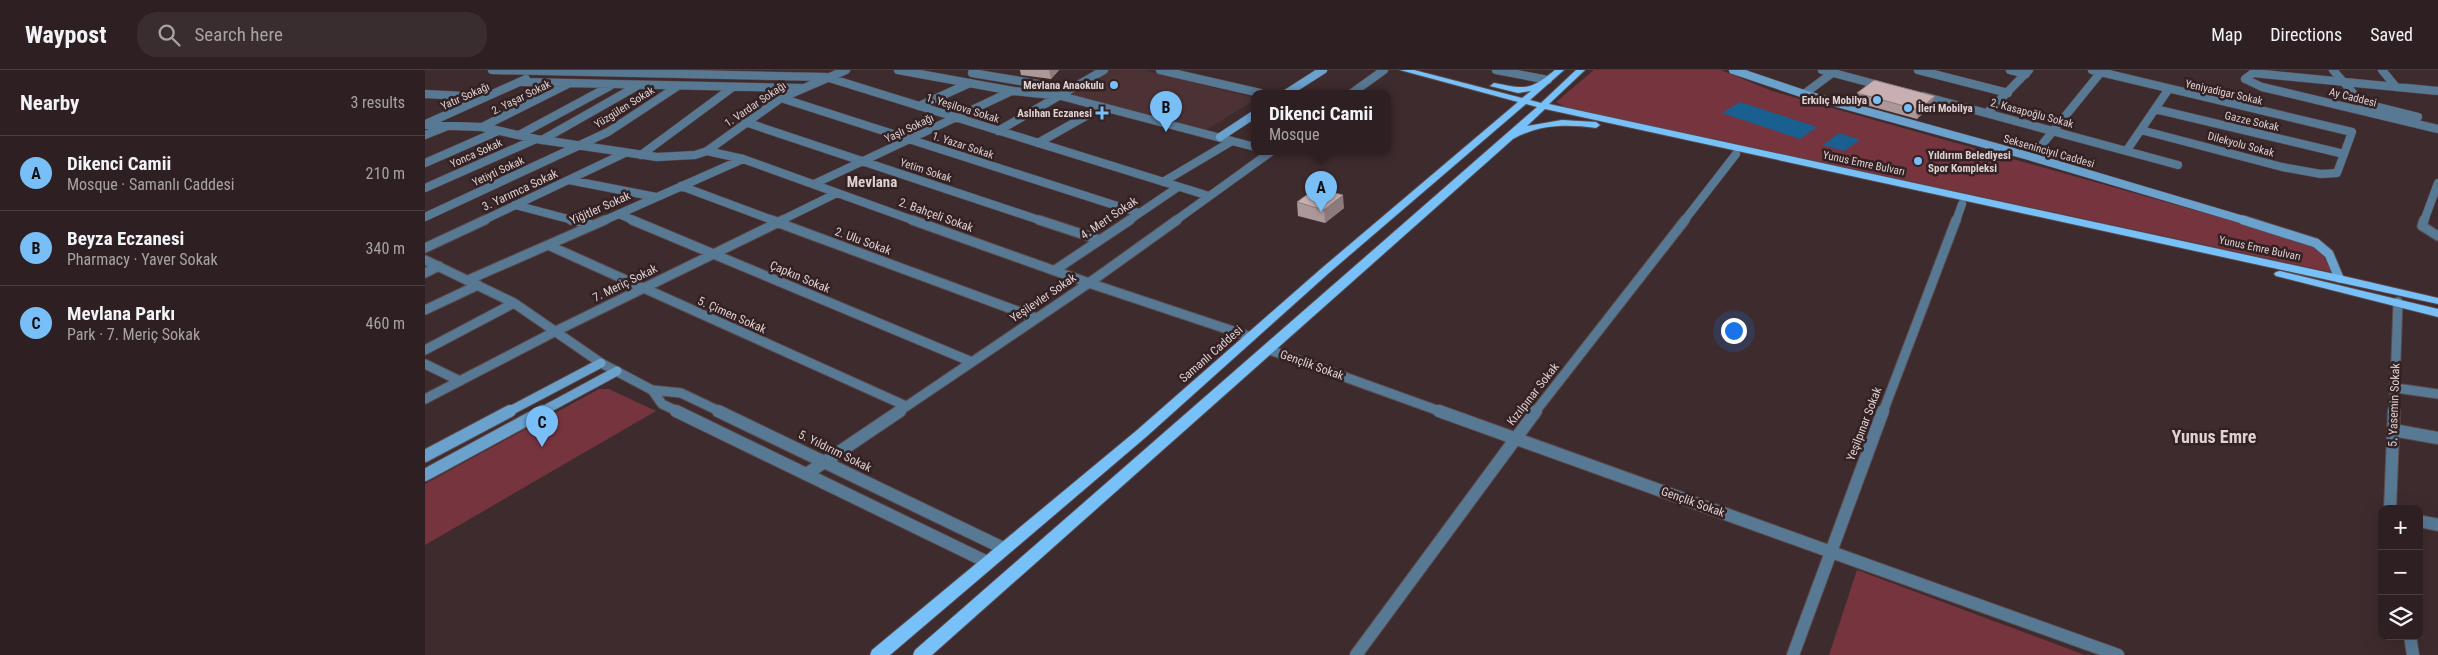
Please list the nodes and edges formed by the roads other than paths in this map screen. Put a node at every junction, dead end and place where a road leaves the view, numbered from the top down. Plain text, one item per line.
1 (492, 70) edge
2 (538, 70) edge
3 (830, 70) edge
4 (846, 70) edge
5 (898, 70) edge
6 (1104, 70) edge
7 (1160, 70) edge
8 (1323, 70) edge
9 (1384, 70) edge
10 (1397, 70) edge
11 (1404, 70) edge
12 (1409, 70) edge
13 (1496, 70) edge
14 (1560, 70) edge
15 (1581, 70) edge
16 (1733, 70) edge
17 (1822, 70) edge
18 (1917, 70) edge
19 (2010, 70) edge
20 (2092, 70) edge
21 (2333, 70) edge
22 (2382, 70) edge
23 (1835, 71) edge
24 (975, 72) edge
25 (2027, 72) edge
26 (2101, 72) junction
27 (826, 77) junction
28 (957, 81) junction
29 (522, 82) junction
30 (2344, 82) junction
31 (971, 83) junction
32 (569, 84) junction
33 (1543, 84) junction
34 (612, 85) junction
35 (639, 86) junction
36 (678, 86) junction
37 (733, 87) junction
38 (2396, 87) junction
39 (801, 88) junction
40 (1891, 88) edge
41 (1068, 89) junction
42 (1292, 90) edge
43 (1356, 90) edge
44 (2168, 90) junction
45 (1013, 91) junction
46 (1251, 91) edge
47 (2438, 91) edge
48 (1910, 93) edge
49 (2008, 93) junction
50 (425, 94) edge
51 (1804, 94) junction
52 (1061, 96) junction
53 (487, 98) junction
54 (781, 98) junction
55 (1519, 104) junction
56 (2362, 104) junction
57 (919, 106) junction
58 (1102, 106) junction
59 (1540, 109) junction
60 (2155, 109) junction
61 (1987, 113) junction
62 (2369, 113) junction
63 (1251, 117) edge
64 (956, 118) junction
65 (745, 122) junction
66 (2438, 122) edge
67 (425, 125) edge
68 (450, 125) junction
69 (1604, 126) junction
70 (482, 128) junction
71 (2438, 129) edge
72 (2053, 130) junction
73 (2141, 130) junction
74 (498, 131) junction
75 (998, 131) junction
76 (425, 135) edge
77 (519, 135) junction
78 (1220, 137) junction
79 (1509, 137) junction
80 (539, 139) junction
81 (910, 140) junction
82 (1232, 141) junction
83 (1038, 143) junction
84 (581, 145) junction
85 (1251, 146) edge
86 (2127, 150) junction
87 (707, 151) junction
88 (625, 153) junction
89 (1736, 154) junction
90 (2344, 154) junction
91 (641, 155) junction
92 (1265, 155) edge
93 (2032, 157) junction
94 (743, 159) junction
95 (864, 161) junction
96 (425, 163) edge
97 (2178, 164) dead end
98 (569, 180) junction
99 (1163, 182) junction
100 (2438, 183) edge
101 (814, 184) junction
102 (681, 186) junction
103 (1178, 187) junction
104 (425, 188) edge
105 (837, 193) junction
106 (1209, 196) junction
107 (656, 197) junction
108 (1962, 204) junction
109 (515, 205) junction
110 (1139, 213) junction
111 (619, 214) junction
112 (425, 217) edge
113 (777, 222) junction
114 (592, 225) junction
115 (2438, 236) edge
116 (1099, 240) junction
117 (548, 245) junction
118 (425, 248) edge
119 (713, 254) junction
120 (425, 260) edge
121 (439, 266) junction
122 (1055, 270) junction
123 (425, 273) edge
124 (2339, 278) junction
125 (468, 280) junction
126 (1089, 282) junction
127 (478, 285) junction
128 (643, 288) junction
129 (2438, 301) edge
130 (2398, 302) junction
131 (514, 304) junction
132 (425, 310) edge
133 (2438, 313) edge
134 (1036, 318) junction
135 (556, 331) junction
136 (1251, 337) junction
137 (1267, 349) junction
138 (425, 350) edge
139 (972, 362) junction
140 (601, 363) junction
141 (425, 364) edge
142 (617, 371) junction
143 (460, 381) junction
144 (2396, 388) junction
145 (652, 390) junction
146 (2438, 394) edge
147 (425, 399) edge
148 (907, 406) junction
149 (2393, 430) junction
150 (1515, 438) junction
151 (2438, 438) edge
152 (425, 456) edge
153 (825, 462) junction
154 (808, 473) junction
155 (425, 475) edge
156 (2389, 505) edge
157 (2423, 522) edge
158 (2438, 526) edge
159 (977, 535) junction
160 (960, 548) junction
161 (1003, 548) junction
162 (1830, 551) junction
163 (987, 562) junction
164 (2411, 640) edge
165 (878, 655) edge
166 (921, 655) edge
167 (1356, 655) edge
168 (1793, 655) edge
169 (2118, 655) edge
170 (2413, 655) edge

1 - 2 street
2 - 27 street
2 - 29 street, Yatır Sokağı
3 - 27 street
4 - 27 street, 1. Vardar Sokağı
5 - 28 street
6 - 41 street
7 - 46 street
8 - 42 main road
9 - 43 street
10 - 55 main road
11 - 55 main road, Yunus Emre Bulvarı
12 - 33 main road
13 - 33 street
14 - 33 main road, Samanlı Caddesi
15 - 59 main road
16 - 51 main road, Sekseninciyıl Caddesi
17 - 23 street
18 - 49 street
19 - 25 street
20 - 26 street, Yeniyadigar Sokak
21 - 30 street
22 - 38 street
23 - 40 street
23 - 51 street
24 - 28 street
24 - 41 street
25 - 49 street
26 - 44 street, Yeniyadigar Sokak
26 - 72 street
27 - 39 street, 1. Vardar Sokağı
27 - 57 street, 1. Yeşilova Sokak
28 - 31 street
29 - 32 street
29 - 53 street, Yatır Sokağı
30 - 38 street
30 - 56 street
30 - 62 street, Ay Caddesi
31 - 45 street
31 - 57 street
32 - 34 street
32 - 70 street, 2. Yaşar Sokak
33 - 55 main road, Samanlı Caddesi
34 - 35 street
34 - 77 street
35 - 36 street
35 - 80 street, Yonca Sokak
36 - 37 street
36 - 84 street, Yüzgülen Sokak
37 - 39 street
37 - 91 street
38 - 47 street
39 - 54 street, 1. Vardar Sokağı
41 - 52 street
44 - 60 street
44 - 90 street, Yeniyadigar Sokak
45 - 52 street
45 - 64 street, Yaşlı Sokağı
48 - 61 street, 2. Kasapoğlu Sokak
49 - 61 street
50 - 53 street
51 - 93 main road, Sekseninciyıl Caddesi
52 - 58 street
52 - 75 street
53 - 67 street, Yatır Sokağı
54 - 65 street, 1. Vardar Sokağı
54 - 81 street, 1. Yazar Sokak
55 - 59 main road, Yunus Emre Bulvarı
55 - 136 main road, Samanlı Caddesi
56 - 62 street
56 - 66 street, Ay Caddesi
57 - 64 street, 1. Yeşilova Sokak
58 - 78 street
58 - 83 street
59 - 69 main road
59 - 79 main road
59 - 124 main road, Yunus Emre Bulvarı
60 - 73 street
60 - 90 street, Gazze Sokak
61 - 72 street, 2. Kasapoğlu Sokak
62 - 71 street, Ay Caddesi
63 - 78 main road
64 - 75 street, 1. Yeşilova Sokak
64 - 81 street, Yaşlı Sokağı
65 - 87 street, 1. Vardar Sokağı
65 - 95 street, Yetim Sokak
67 - 68 street, 2. Bahçeli Sokak
68 - 70 street, 2. Bahçeli Sokak
68 - 76 street
69 - 79 main road, Yunus Emre Bulvarı
69 - 89 main road, Yunus Emre Bulvarı
70 - 74 street, 2. Bahçeli Sokak
72 - 86 street, 2. Kasapoğlu Sokak
72 - 93 street
73 - 86 street
73 - 90 street, Dilekyolu Sokak
74 - 77 street, 2. Bahçeli Sokak
74 - 96 street
75 - 83 street, 1. Yeşilova Sokak
77 - 80 street, 2. Bahçeli Sokak
78 - 82 street
79 - 137 main road
80 - 84 street, 2. Bahçeli Sokak
80 - 104 street, Yonca Sokak
81 - 95 street, Yaşlı Sokağı
81 - 110 street, 1. Yazar Sokak
82 - 85 street
82 - 99 street
83 - 99 street, 1. Yeşilova Sokak
84 - 88 street, 2. Bahçeli Sokak
84 - 112 street, Yetiyti Sokak
86 - 97 street, 2. Kasapoğlu Sokak
87 - 91 street, 2. Bahçeli Sokak
87 - 94 street, 2. Bahçeli Sokak
88 - 91 street, 2. Bahçeli Sokak
88 - 98 street, 3. Yarımca Sokak
89 - 108 main road, Yunus Emre Bulvarı
89 - 150 street, Kızılpınar Sokak
92 - 106 street, Yeşilevler Sokak
93 - 124 main road, Sekseninciyıl Caddesi
94 - 101 street, 2. Bahçeli Sokak
94 - 102 street, Yiğitler Sokak
95 - 101 street, Yaşlı Sokağı
95 - 116 street, Yetim Sokak
98 - 107 street
98 - 109 street, 3. Yarımca Sokak
99 - 103 street, 1. Yeşilova Sokak
100 - 115 street
101 - 105 street, 2. Bahçeli Sokak
102 - 107 street, Yiğitler Sokak
102 - 113 street, 2. Ulu Sokak
103 - 106 street, 1. Yeşilova Sokak
103 - 110 street, 4. Mert Sokak
105 - 113 street, 7. Meriç Sokak
105 - 122 street, 2. Bahçeli Sokak
106 - 126 street, Yeşilevler Sokak
107 - 111 street, Yiğitler Sokak
108 - 130 main road, Yunus Emre Bulvarı
108 - 162 street, Yeşilpınar Sokak
109 - 114 street
109 - 118 street, 3. Yarımca Sokak
110 - 116 street, 4. Mert Sokak
111 - 114 street, Yiğitler Sokak
111 - 119 street, Çapkın Sokak
113 - 119 street, 7. Meriç Sokak
113 - 134 street, 2. Ulu Sokak
114 - 117 street, Yiğitler Sokak
116 - 122 street, 4. Mert Sokak
117 - 125 street, Yiğitler Sokak
117 - 128 street, 5. Çimen Sokak
119 - 128 street, 7. Meriç Sokak
119 - 139 street, Çapkın Sokak
120 - 121 street, 5. Yıldırım Sokak
121 - 123 street
121 - 125 street, 5. Yıldırım Sokak
122 - 126 street, 2. Bahçeli Sokak
124 - 129 main road, Yunus Emre Bulvarı
125 - 127 street, 5. Yıldırım Sokak
126 - 134 street, Yeşilevler Sokak
126 - 136 street, 2. Bahçeli Sokak
127 - 131 street, 5. Yıldırım Sokak
127 - 132 street
128 - 135 street, 7. Meriç Sokak
128 - 148 street, 5. Çimen Sokak
130 - 133 main road, Yunus Emre Bulvarı
130 - 144 street, 5. Yasemin Sokak
131 - 135 street, 5. Yıldırım Sokak
131 - 138 street
134 - 139 street, Yeşilevler Sokak
135 - 140 street, 5. Yıldırım Sokak
135 - 143 street, 7. Meriç Sokak
136 - 161 main road, Samanlı Caddesi
137 - 150 street, Gençlik Sokak
137 - 166 main road
139 - 148 street, Yeşilevler Sokak
140 - 142 street, 5. Yıldırım Sokak
140 - 152 main road
141 - 143 street
142 - 145 street, 5. Yıldırım Sokak
142 - 155 main road
143 - 147 street, 7. Meriç Sokak
144 - 146 street
144 - 149 street, 5. Yasemin Sokak
145 - 153 street, 5. Yıldırım Sokak
145 - 154 street, 5. Yıldırım Sokak
148 - 153 street, Yeşilevler Sokak
149 - 151 street
149 - 156 street, 5. Yasemin Sokak
150 - 162 street, Gençlik Sokak
150 - 167 street, Kızılpınar Sokak
153 - 154 street, Yeşilevler Sokak
153 - 159 street, 5. Yıldırım Sokak
154 - 160 street, 5. Yıldırım Sokak
157 - 158 street
159 - 160 street
159 - 161 street, 5. Yıldırım Sokak
160 - 163 street, 5. Yıldırım Sokak
161 - 163 main road, Samanlı Caddesi
162 - 168 street, Yeşilpınar Sokak
162 - 169 street, Gençlik Sokak
163 - 165 main road, Samanlı Caddesi
164 - 170 street

